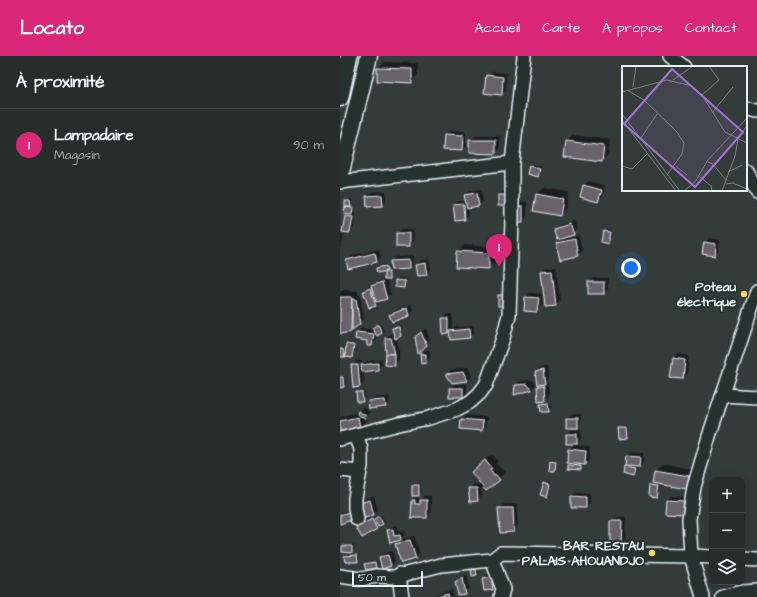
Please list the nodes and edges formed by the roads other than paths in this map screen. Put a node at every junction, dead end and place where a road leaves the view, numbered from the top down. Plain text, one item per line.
1 (349, 56) edge
2 (369, 56) edge
3 (524, 56) edge
4 (670, 56) edge
5 (683, 66) edge
6 (340, 98) edge
7 (747, 108) edge
8 (757, 111) edge
9 (512, 163) junction
10 (747, 173) edge
11 (340, 176) edge
12 (340, 182) edge
13 (757, 192) edge
14 (757, 291) edge
15 (723, 395) junction
16 (757, 396) edge
17 (356, 435) junction
18 (340, 439) edge
19 (340, 470) edge
20 (359, 472) junction
21 (357, 519) dead end
22 (691, 556) junction
23 (709, 557) edge
24 (745, 559) edge
25 (492, 560) junction
26 (757, 560) edge
27 (400, 574) junction
28 (340, 576) edge
29 (757, 591) edge
30 (402, 597) edge
31 (501, 597) edge
32 (703, 597) edge
33 (723, 597) edge

1 - 6 main road
2 - 11 main road
3 - 9 street
4 - 5 street
7 - 8 street
9 - 12 street
9 - 17 street
10 - 13 street
14 - 15 street
15 - 16 street
15 - 22 street
17 - 18 street
17 - 20 street
19 - 20 street
20 - 21 street
22 - 23 street
22 - 25 street
22 - 32 street
24 - 26 street
25 - 27 street
25 - 31 street
27 - 28 street
27 - 30 street
29 - 33 street

